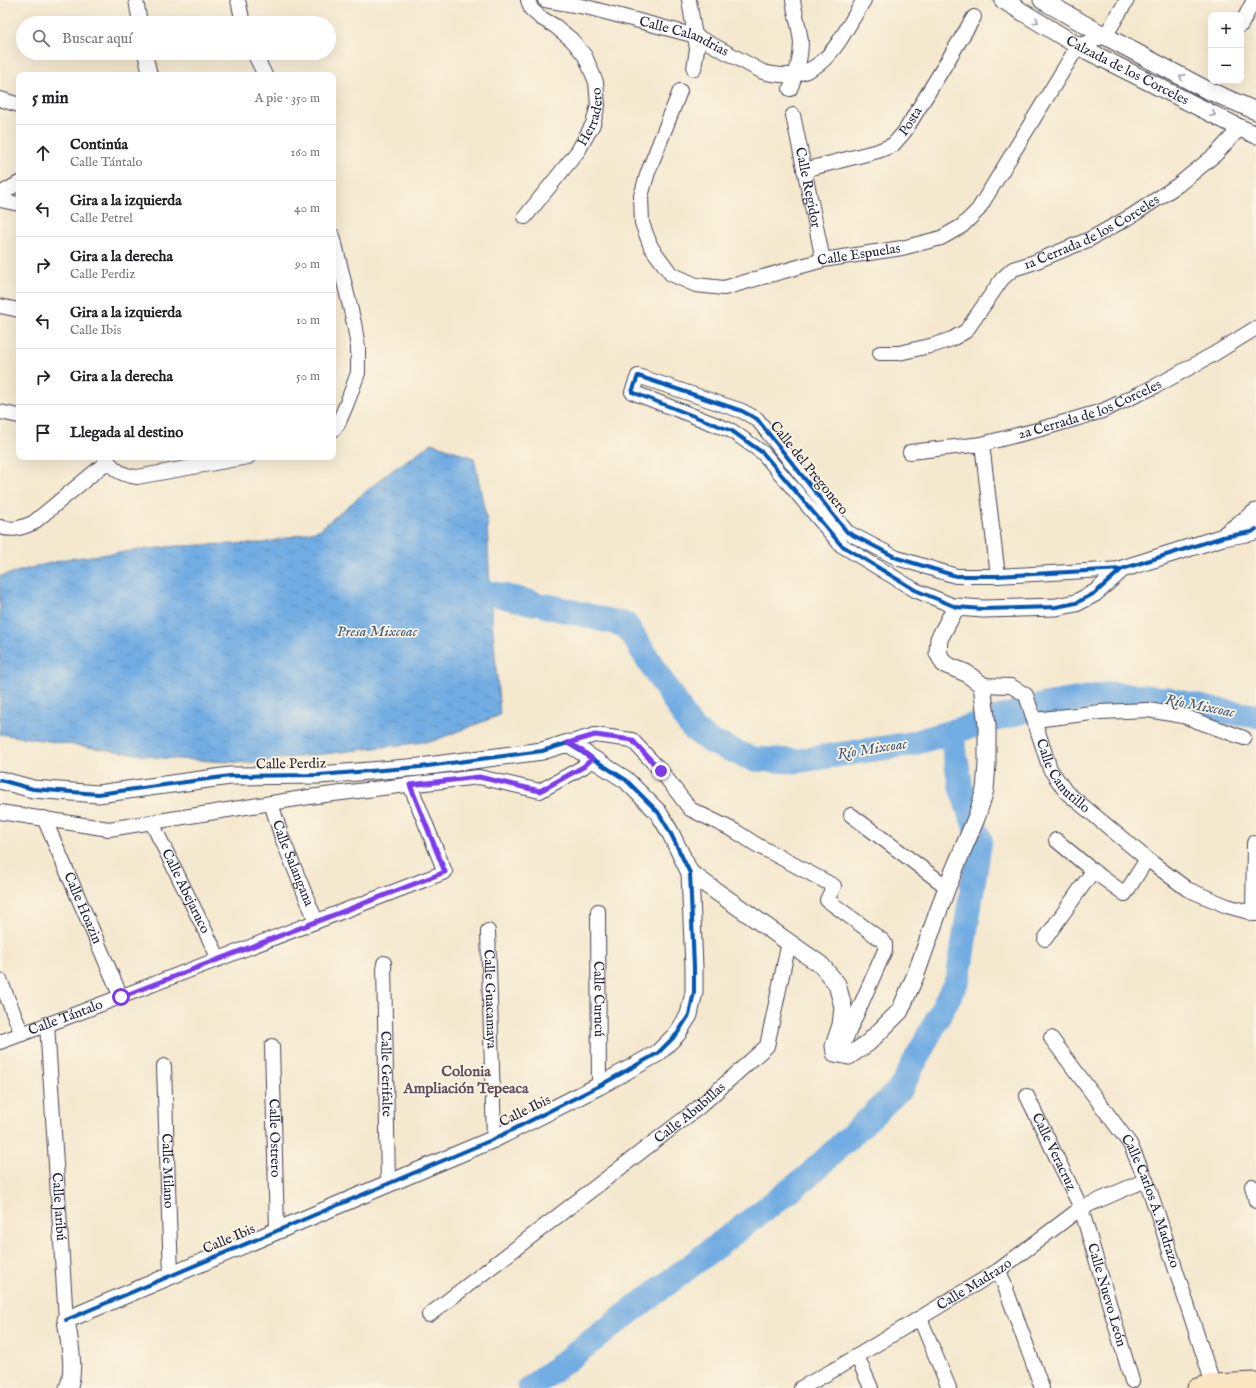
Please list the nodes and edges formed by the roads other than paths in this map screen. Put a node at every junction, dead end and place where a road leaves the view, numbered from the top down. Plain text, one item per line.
1 (136, 0) edge
2 (238, 0) edge
3 (528, 0) edge
4 (545, 0) edge
5 (689, 0) edge
6 (793, 0) edge
7 (864, 0) edge
8 (1003, 0) edge
9 (1042, 0) edge
10 (1127, 0) edge
11 (1254, 0) edge
12 (585, 3) edge
13 (139, 16) edge
14 (241, 16) edge
15 (974, 17) dead end
16 (1244, 19) edge
17 (696, 36) junction
18 (1105, 36) junction
19 (1078, 46) junction
20 (147, 60) edge
21 (258, 60) edge
22 (694, 69) dead end
23 (149, 72) edge
24 (264, 72) edge
25 (796, 74) junction
26 (1208, 84) edge
27 (790, 89) dead end
28 (680, 91) dead end
29 (0, 99) edge
30 (16, 104) edge
31 (1256, 111) edge
32 (793, 115) dead end
33 (1240, 128) junction
34 (1256, 135) edge
35 (804, 170) junction
36 (16, 185) edge
37 (0, 194) edge
38 (0, 200) edge
39 (16, 203) edge
40 (525, 217) dead end
41 (336, 248) edge
42 (823, 260) junction
43 (0, 306) edge
44 (16, 309) edge
45 (1256, 328) edge
46 (880, 353) dead end
47 (0, 412) edge
48 (16, 415) edge
49 (336, 426) edge
50 (982, 444) junction
51 (910, 452) dead end
52 (105, 460) edge
53 (107, 460) edge
54 (231, 460) edge
55 (0, 527) edge
56 (1253, 527) edge
57 (1122, 569) junction
58 (998, 576) junction
59 (956, 607) junction
60 (982, 685) junction
61 (1034, 719) junction
62 (1244, 738) dead end
63 (580, 751) junction
64 (0, 780) edge
65 (410, 785) junction
66 (271, 803) junction
67 (0, 812) edge
68 (851, 815) dead end
69 (44, 818) junction
70 (152, 823) junction
71 (1056, 840) dead end
72 (1254, 842) dead end
73 (1147, 859) junction
74 (1093, 871) junction
75 (690, 873) junction
76 (947, 887) junction
77 (598, 911) dead end
78 (1254, 914) edge
79 (316, 922) junction
80 (488, 931) dead end
81 (1045, 938) dead end
82 (789, 942) junction
83 (219, 959) junction
84 (384, 963) dead end
85 (0, 980) edge
86 (121, 997) junction
87 (47, 1024) junction
88 (22, 1034) junction
89 (1051, 1038) dead end
90 (0, 1042) edge
91 (272, 1046) dead end
92 (839, 1054) junction
93 (164, 1066) dead end
94 (599, 1086) junction
95 (1027, 1096) dead end
96 (494, 1139) junction
97 (1146, 1180) junction
98 (388, 1184) junction
99 (1252, 1186) dead end
100 (1256, 1201) edge
101 (1081, 1208) junction
102 (277, 1230) junction
103 (999, 1270) junction
104 (171, 1275) junction
105 (429, 1315) dead end
106 (920, 1318) junction
107 (66, 1320) junction
108 (857, 1356) junction
109 (1132, 1381) dead end
110 (1256, 1383) edge
111 (1205, 1386) edge
112 (68, 1388) edge
113 (801, 1388) edge
114 (870, 1388) edge
115 (949, 1388) edge
116 (1042, 1388) edge
117 (1253, 1388) edge

1 - 13 street
2 - 14 street
3 - 40 street, Herradero
4 - 12 street, Calle Calandrias
5 - 17 street
6 - 25 street
7 - 25 street, Calle Calandrias
8 -> 19 street, Calzada de los Corceles
9 - 18 street, Calzada de los Corceles
10 - 18 street
11 - 16 street
12 - 17 street, Calle Calandrias
15 - 35 street, Posta
17 - 22 street
17 - 25 street, Calle Calandrias
18 - 19 street
26 -> 18 street, Calzada de los Corceles
19 -> 33 street, Calzada de los Corceles
19 - 42 street, Calle Espuelas
20 - 23 street
21 - 24 street
25 - 27 street
26 - 31 street, Calzada de los Corceles
28 - 42 street, Calle Espuelas
29 - 30 street
32 - 35 street, Calle Regidor
33 - 34 street, Calzada de los Corceles
33 - 46 street, 1a Cerrada de los Corceles
35 - 42 street, Calle Regidor
36 - 37 street
38 - 39 street
41 - 49 street
43 - 44 street
45 - 50 street, 2a Cerrada de los Corceles
47 - 48 street
50 - 51 street, 2a Cerrada de los Corceles
50 - 58 street
52 - 55 street
53 - 54 street
56 - 57 street, Calle del Pregonero
57 - 58 street, Calle del Pregonero
57 - 59 street, Calle del Pregonero
58 - 59 street, Calle del Pregonero
59 - 60 street
60 - 61 street, Calle Canutillo
60 - 76 street
61 - 62 street
61 - 73 street, Calle Canutillo
63 - 64 street, Calle Perdiz
63 - 65 street
63 - 75 street, Calle Ibis
63 - 92 street
65 - 66 street
65 - 79 street, Calle Tántalo
66 - 70 street
66 - 79 street, Calle Salangana
67 - 69 street
68 - 76 street
69 - 70 street
69 - 86 street, Calle Hoazin
70 - 83 street, Calle Abejaruco
71 - 74 street
72 - 78 street
73 - 74 street
73 - 78 street, Calle Canutillo
74 - 81 street
75 - 82 street
75 - 94 street, Calle Ibis
76 - 92 street
77 - 94 street, Calle Curucú
79 - 83 street, Calle Tántalo
80 - 96 street, Calle Guacamaya
82 - 92 street
82 - 105 street, Calle Abubillas
83 - 86 street, Calle Tántalo
84 - 98 street, Calle Gerifalte
85 - 88 street
86 - 87 street, Calle Tántalo
87 - 88 street, Calle Tántalo
87 - 107 street, Calle Jaribú
88 - 90 street, Calle Tántalo
89 - 97 street, Calle Carlos A. Madrazo
91 - 102 street, Calle Ostrero
93 - 104 street, Calle Milano
94 - 96 street, Calle Ibis
95 - 101 street, Calle Veracruz
96 - 98 street, Calle Ibis
97 - 101 street, Calle Madrazo
97 - 111 street, Calle Carlos A. Madrazo
98 - 102 street, Calle Ibis
99 - 100 street
101 - 103 street, Calle Madrazo
101 - 109 street, Calle Nuevo León
102 - 104 street, Calle Ibis
103 - 106 street, Calle Madrazo
103 - 116 street
104 - 107 street, Calle Ibis
106 - 108 street, Calle Madrazo
106 - 115 street
107 - 112 street, Calle Jaribú
108 - 113 street, Calle Madrazo
108 - 114 street
110 - 111 main road
110 - 117 main road

